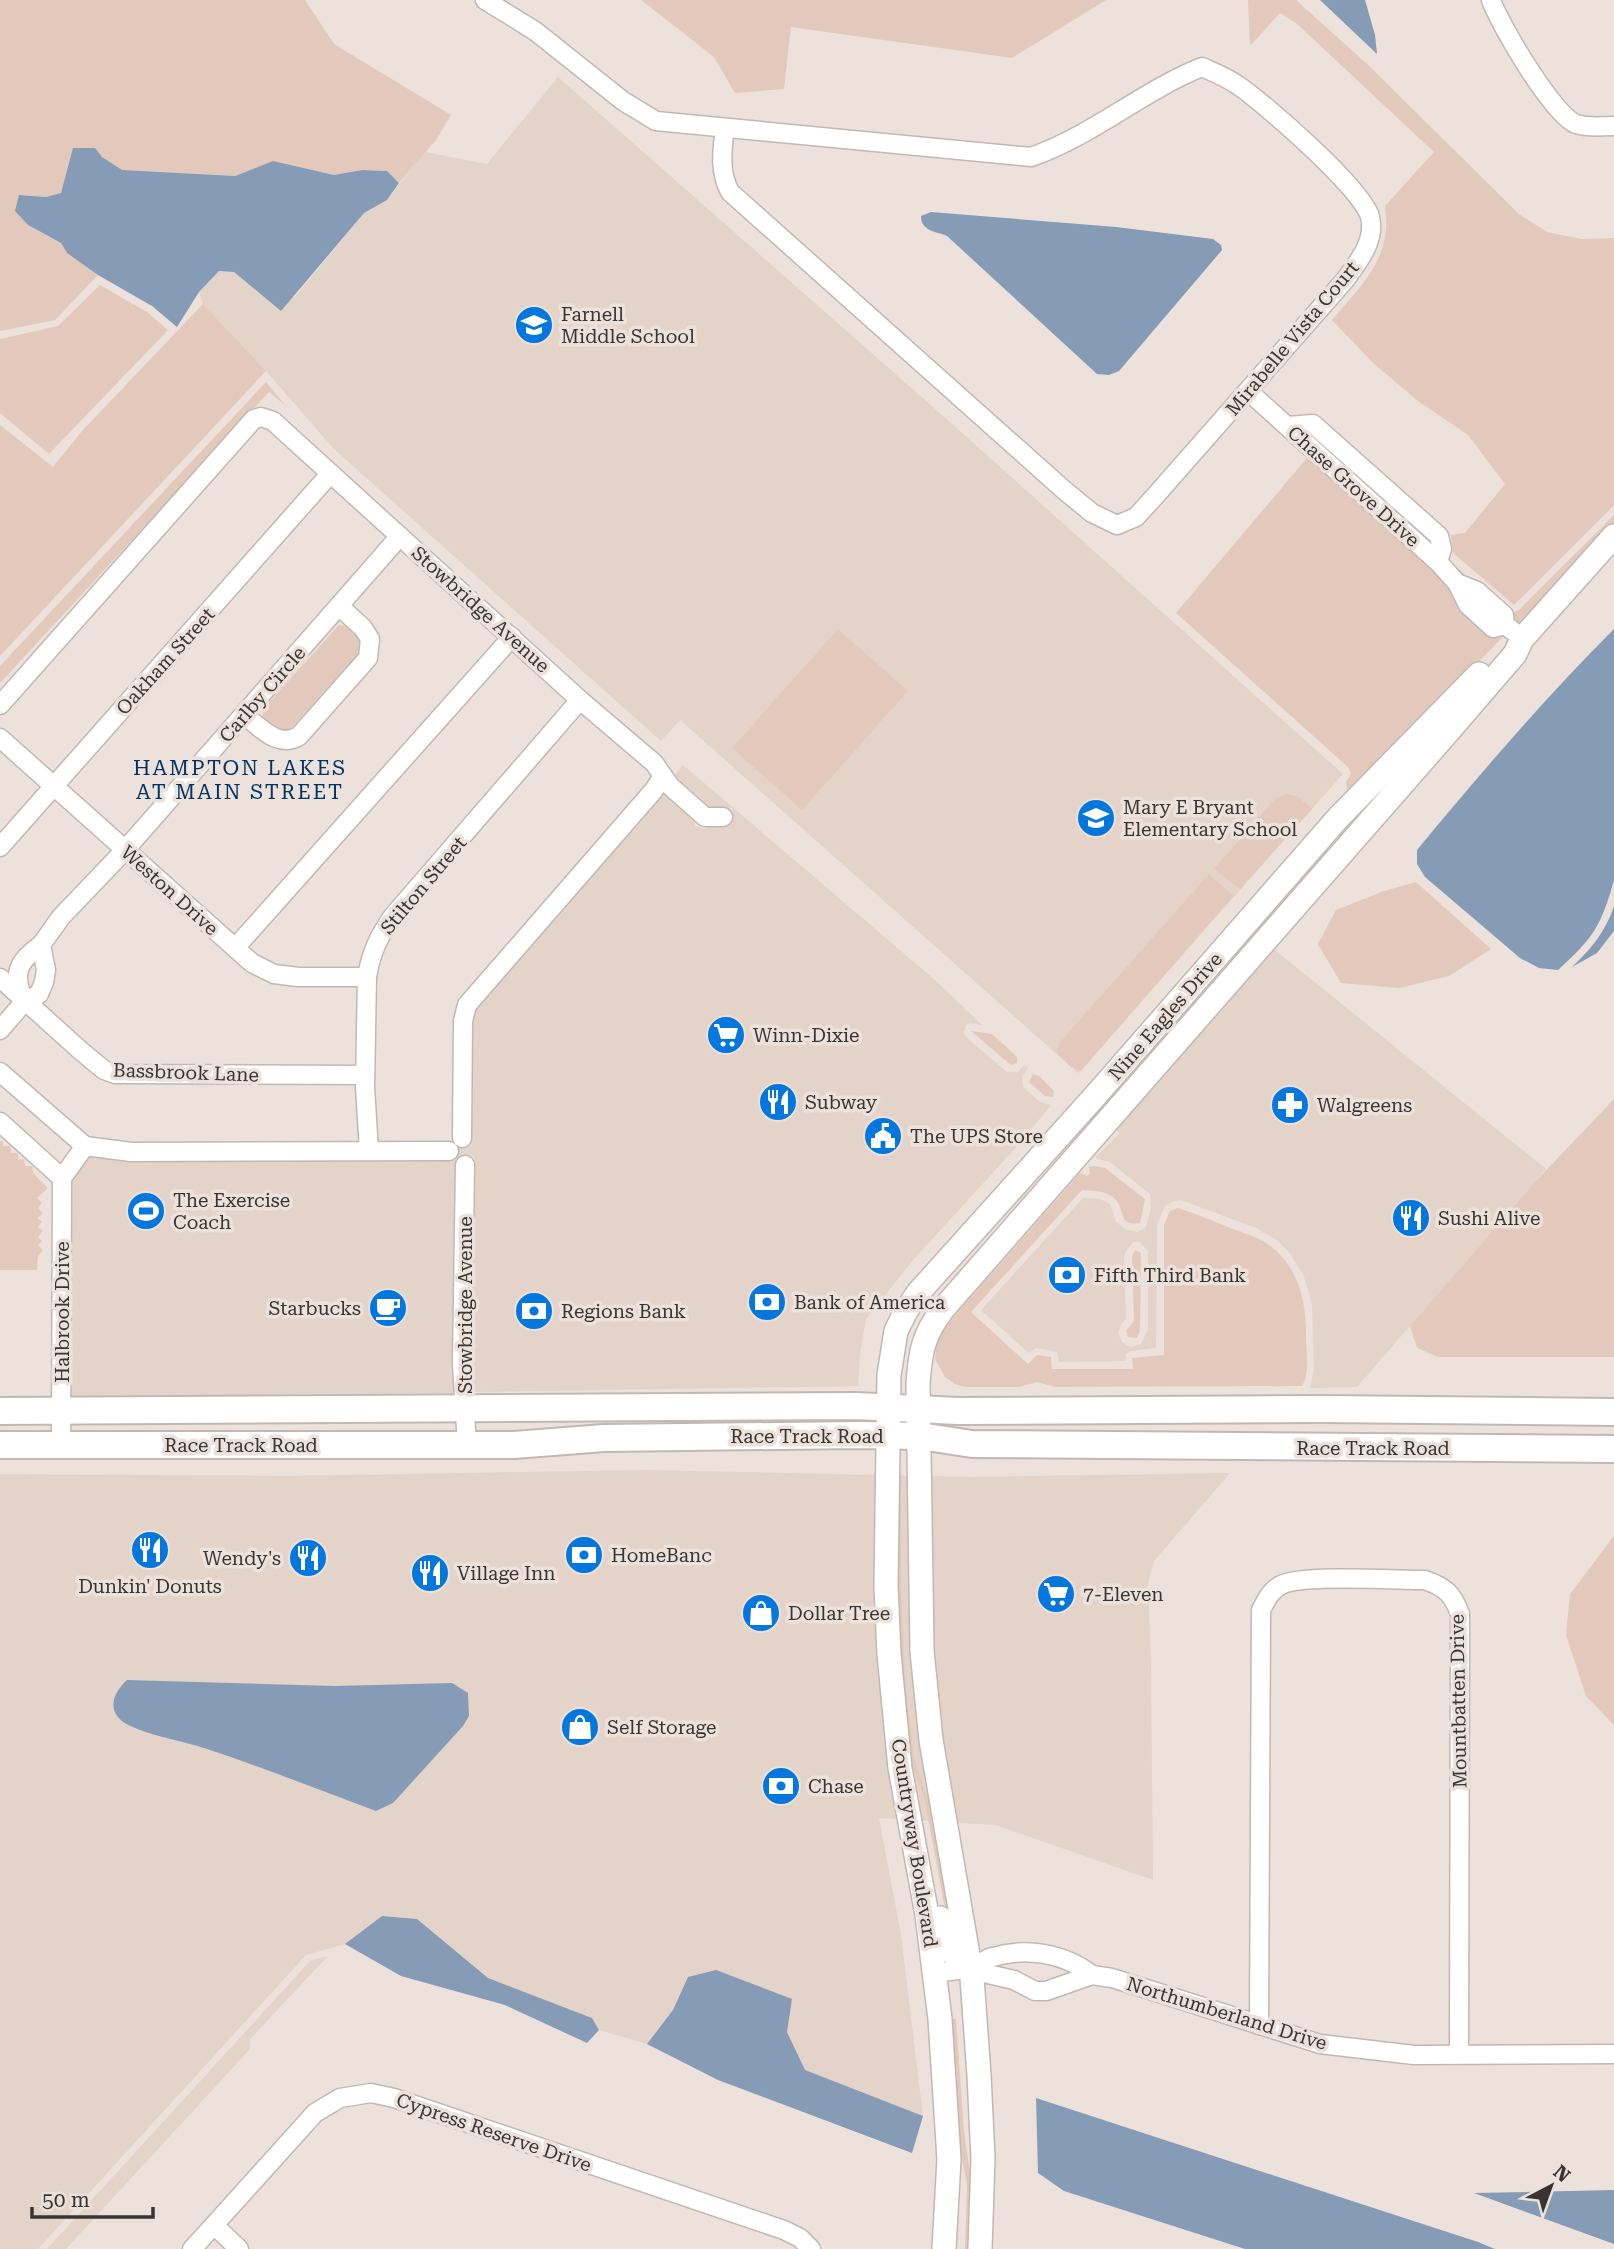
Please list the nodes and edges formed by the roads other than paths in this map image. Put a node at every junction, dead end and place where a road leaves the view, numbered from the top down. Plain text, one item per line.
1 (485, 0) edge
2 (1492, 0) edge
3 (1614, 126) edge
4 (725, 128) junction
5 (1248, 391) junction
6 (330, 474) junction
7 (400, 536) junction
8 (1614, 536) edge
9 (339, 606) junction
10 (1513, 632) junction
11 (512, 637) junction
12 (580, 700) junction
13 (0, 705) edge
14 (244, 715) junction
15 (0, 738) edge
16 (663, 776) junction
17 (55, 786) junction
18 (714, 817) dead end
19 (1338, 818) junction
20 (1356, 834) junction
21 (0, 848) edge
22 (125, 850) junction
23 (41, 945) junction
24 (235, 948) junction
25 (367, 976) junction
26 (0, 978) edge
27 (24, 1002) junction
28 (0, 1030) edge
29 (0, 1072) edge
30 (365, 1076) junction
31 (0, 1122) edge
32 (85, 1146) junction
33 (369, 1151) junction
34 (466, 1165) dead end
35 (62, 1178) junction
36 (465, 1408) junction
37 (887, 1408) junction
38 (1323, 1409) junction
39 (0, 1411) edge
40 (61, 1411) junction
41 (1614, 1412) edge
42 (919, 1424) junction
43 (887, 1436) junction
44 (0, 1445) edge
45 (61, 1445) junction
46 (467, 1446) junction
47 (1367, 1447) junction
48 (1200, 1448) junction
49 (1614, 1449) edge
50 (899, 1759) junction
51 (974, 1967) junction
52 (936, 1973) junction
53 (1091, 1975) junction
54 (1259, 2025) junction
55 (1459, 2054) junction
56 (1614, 2054) edge
57 (948, 2137) junction
58 (982, 2194) junction
59 (214, 2225) junction
60 (192, 2249) edge
61 (239, 2249) edge
62 (811, 2249) edge
63 (944, 2249) edge
64 (958, 2249) edge
65 (980, 2249) edge

1 - 4 street, Mirabelle Vista Court
2 - 3 street
4 - 5 street, Mirabelle Vista Court
4 - 5 street, Mirabelle Vista Court
5 - 10 street, Chase Grove Drive
6 - 7 street, Stowbridge Avenue
6 - 13 street, Stowbridge Avenue
6 - 17 street, Oakham Street
7 - 9 street, Carlby Circle
7 - 11 street, Stowbridge Avenue
8 - 10 street, Nine Eagles Drive
9 - 14 street, Carlby Circle
9 - 14 street
10 - 19 street, Nine Eagles Drive
10 - 20 street, Nine Eagles Drive
11 - 12 street, Stowbridge Avenue
11 - 24 street
12 - 16 street, Stowbridge Avenue
12 - 25 street, Stilton Street
14 - 22 street, Carlby Circle
15 - 17 street, Weston Drive
16 - 18 street, Stowbridge Avenue
16 - 33 street
17 - 21 street, Oakham Street
17 - 22 street, Weston Drive
19 - 20 street
19 - 37 street, Nine Eagles Drive
20 - 42 street, Nine Eagles Drive
22 - 23 street, Carlby Circle
22 - 24 street, Weston Drive
23 - 27 street
23 - 27 street, Carlby Circle
24 - 25 street, Weston Drive
25 - 30 street, Stilton Street
26 - 27 street, Bassbrook Lane
27 - 28 street
27 - 30 street, Bassbrook Lane
29 - 32 street
30 - 33 street, Stilton Street
31 - 35 street
32 - 33 street
32 - 35 street
34 - 36 street, Stowbridge Avenue
35 - 40 street, Halbrook Drive
36 - 37 main road, Race Track Road
36 - 40 main road, Race Track Road
36 - 46 street, Stowbridge Avenue
37 - 42 main road, Race Track Road
37 - 43 street, Nine Eagles Drive
38 - 41 main road, Race Track Road
38 - 42 main road, Race Track Road
38 - 47 main road
38 - 48 main road
39 - 40 main road, Race Track Road
40 - 45 street, Halbrook Drive
42 - 43 main road, Race Track Road
42 - 48 main road, Race Track Road
42 - 51 street, Countryway Boulevard
43 - 46 main road, Race Track Road
43 - 50 street, Countryway Boulevard
44 - 45 main road, Race Track Road
45 - 46 main road, Race Track Road
47 - 48 main road, Race Track Road
47 - 49 main road, Race Track Road
50 - 51 street
50 - 52 street, Countryway Boulevard
51 - 52 street, Northumberland Drive
51 - 53 street
51 - 53 street, Northumberland Drive
51 - 58 street, Countryway Boulevard
52 - 57 street, Countryway Boulevard
52 - 58 street
53 - 54 street, Northumberland Drive
54 - 55 street, Northumberland Drive
54 - 55 street, Mountbatten Drive
55 - 56 street, Northumberland Drive
57 - 63 street, Countryway Boulevard
57 - 64 street
58 - 65 street, Countryway Boulevard
59 - 60 street, Cypress Reserve Drive
59 - 61 street
59 - 62 street, Cypress Reserve Drive

